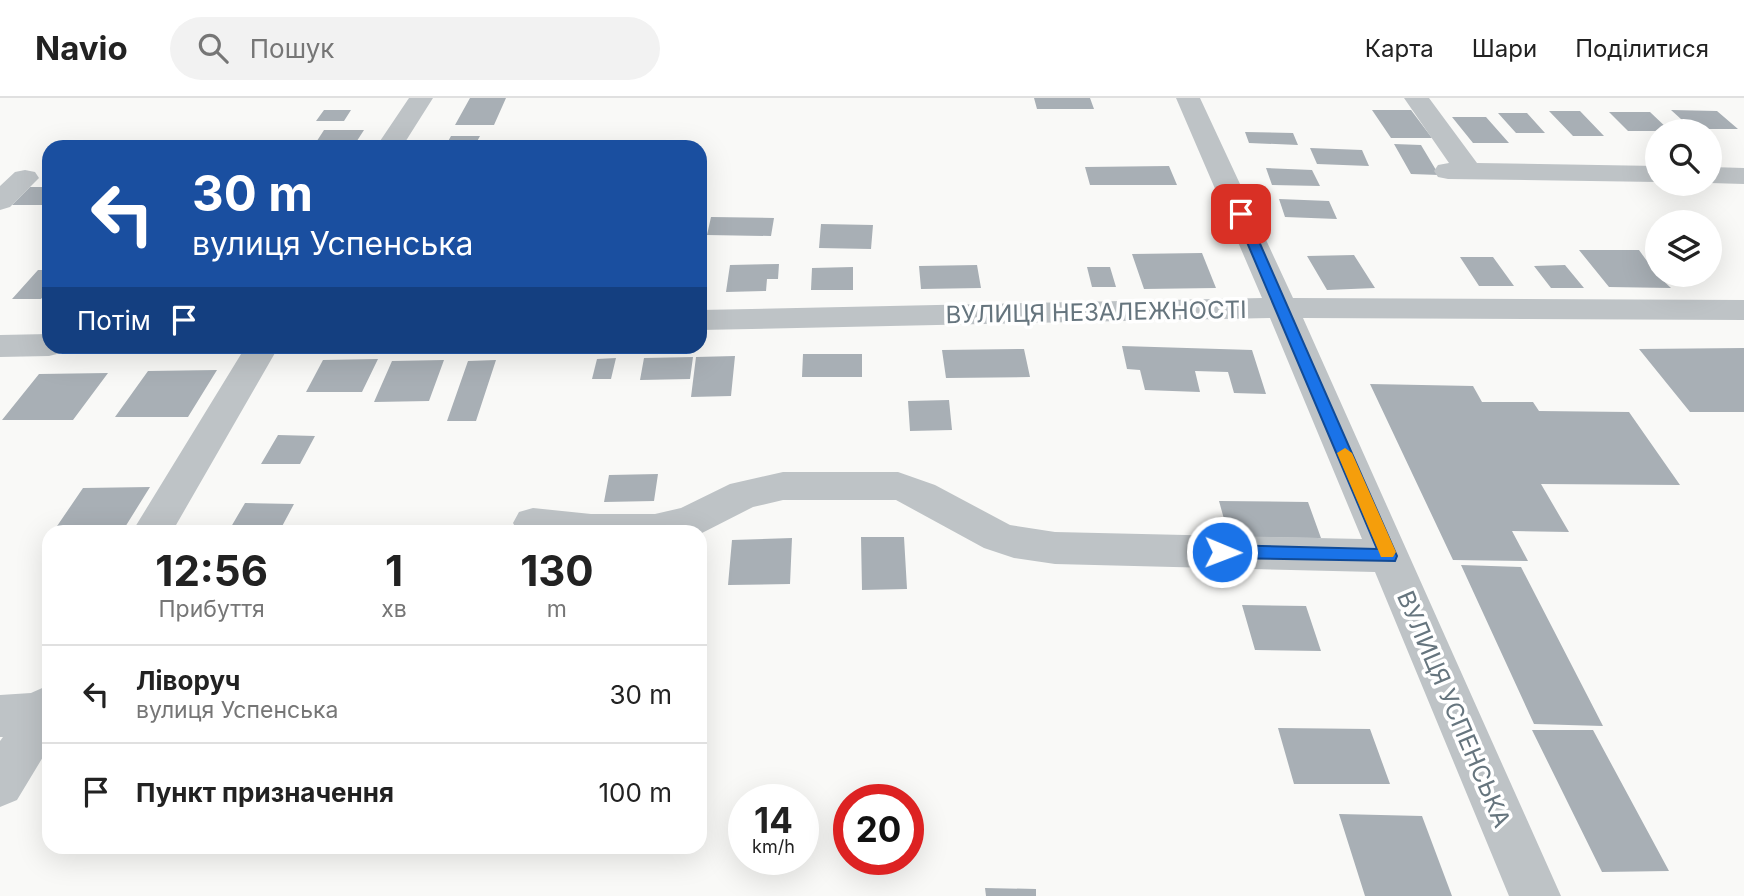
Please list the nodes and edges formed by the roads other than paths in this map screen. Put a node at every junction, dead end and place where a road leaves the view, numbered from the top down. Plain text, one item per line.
1 (421, 98) edge
2 (1188, 98) edge
3 (1416, 98) edge
4 (394, 140) edge
5 (1645, 174) edge
6 (1722, 175) edge
7 (1744, 176) edge
8 (25, 178) dead end
9 (0, 201) edge
10 (1282, 308) junction
11 (1744, 310) edge
12 (707, 320) edge
13 (42, 345) edge
14 (0, 346) edge
15 (257, 354) edge
16 (533, 523) dead end
17 (156, 525) edge
18 (552, 525) edge
19 (674, 525) edge
20 (1389, 556) junction
21 (31, 711) edge
22 (0, 784) edge
23 (1535, 896) edge

1 - 4 street
2 - 10 street, ВУЛИЦЯ УСПЕНСЬКА
3 - 5 street
6 - 7 street
8 - 9 street
10 - 11 street, ВУЛИЦЯ НЕЗАЛЕЖНОСТІ
10 - 12 street, ВУЛИЦЯ НЕЗАЛЕЖНОСТІ
10 - 20 street, ВУЛИЦЯ УСПЕНСЬКА
13 - 14 street
15 - 17 street
16 - 18 street
19 - 20 street
20 - 23 street, ВУЛИЦЯ УСПЕНСЬКА
21 - 22 street

